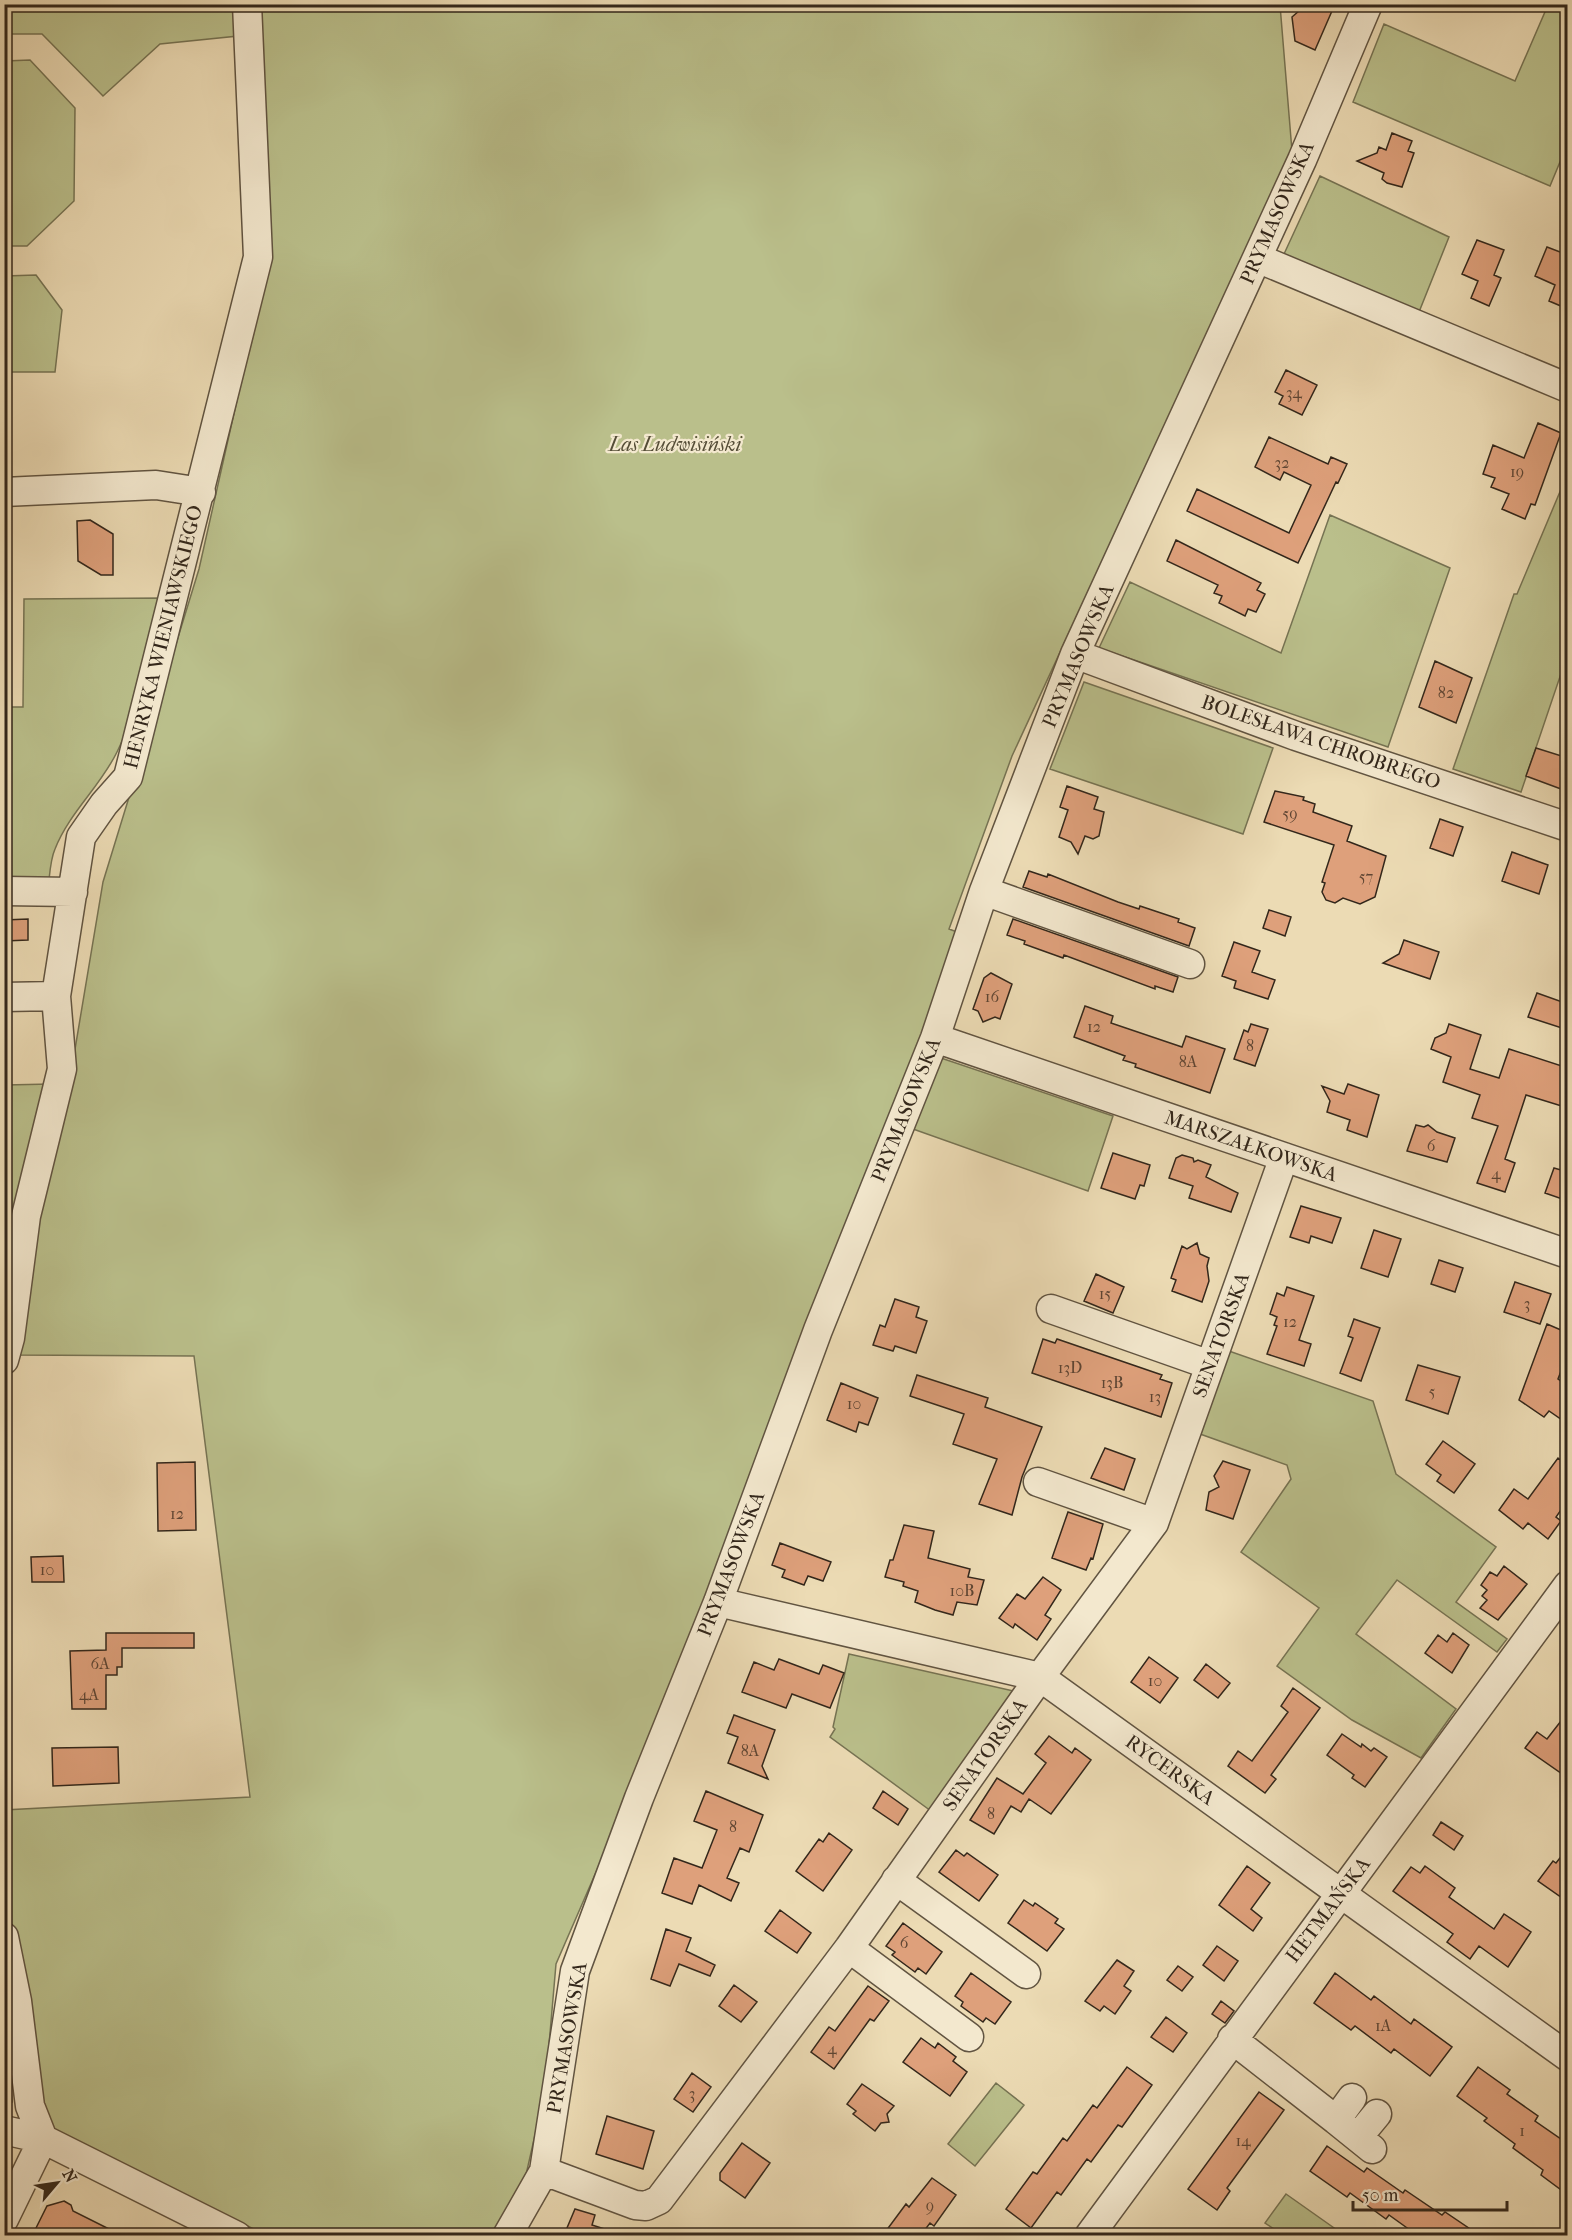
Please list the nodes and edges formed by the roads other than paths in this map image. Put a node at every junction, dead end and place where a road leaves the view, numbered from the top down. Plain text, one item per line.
1 (247, 4) edge
2 (1368, 4) edge
3 (1257, 258) junction
4 (1568, 388) edge
5 (4, 492) edge
6 (201, 492) junction
7 (1075, 654) junction
8 (1568, 827) edge
9 (4, 891) edge
10 (984, 891) junction
11 (73, 892) junction
12 (1190, 964) dead end
13 (56, 996) junction
14 (4, 997) edge
15 (935, 1038) junction
16 (1284, 1157) junction
17 (1568, 1254) edge
18 (1052, 1309) dead end
19 (4, 1360) edge
20 (1210, 1365) junction
21 (1038, 1482) dead end
22 (1154, 1523) junction
23 (1568, 1585) edge
24 (718, 1602) junction
25 (1040, 1677) junction
26 (896, 1880) junction
27 (1342, 1894) junction
28 (4, 1938) edge
29 (849, 1948) junction
30 (1026, 1974) dead end
31 (969, 2037) dead end
32 (1232, 2039) junction
33 (1568, 2057) edge
34 (1377, 2114) dead end
35 (4, 2130) edge
36 (43, 2139) junction
37 (544, 2171) junction
38 (4, 2219) edge
39 (237, 2235) edge
40 (507, 2235) edge
41 (1089, 2235) edge

1 - 6 street, HENRYKA WIENIAWSKIEGO
2 - 3 street, PRYMASOWSKA
3 - 4 street
3 - 7 street, PRYMASOWSKA
5 - 6 street
6 - 11 street, HENRYKA WIENIAWSKIEGO
7 - 8 street, BOLESŁAWA CHROBREGO
7 - 10 street, PRYMASOWSKA
9 - 11 street
10 - 12 street
10 - 15 street, PRYMASOWSKA
11 - 13 street, HENRYKA WIENIAWSKIEGO
13 - 14 street
13 - 19 street, HENRYKA WIENIAWSKIEGO
15 - 16 street, MARSZAŁKOWSKA
15 - 24 street, PRYMASOWSKA
16 - 17 street, MARSZAŁKOWSKA
16 - 20 street, SENATORSKA
18 - 20 street
20 - 22 street, SENATORSKA
21 - 22 street
22 - 25 street, SENATORSKA
23 - 27 street, HETMAŃSKA
24 - 25 street, RYCERSKA
24 - 37 street, PRYMASOWSKA
25 - 26 street, SENATORSKA
25 - 27 street, RYCERSKA
26 - 29 street, SENATORSKA
26 - 30 street
27 - 32 street, HETMAŃSKA
27 - 33 street, RYCERSKA
28 - 36 street
29 - 31 street
29 - 37 street, SENATORSKA
32 - 34 street
32 - 41 street, HETMAŃSKA
35 - 36 street
36 - 38 street
36 - 39 street
37 - 40 street, PRYMASOWSKA

